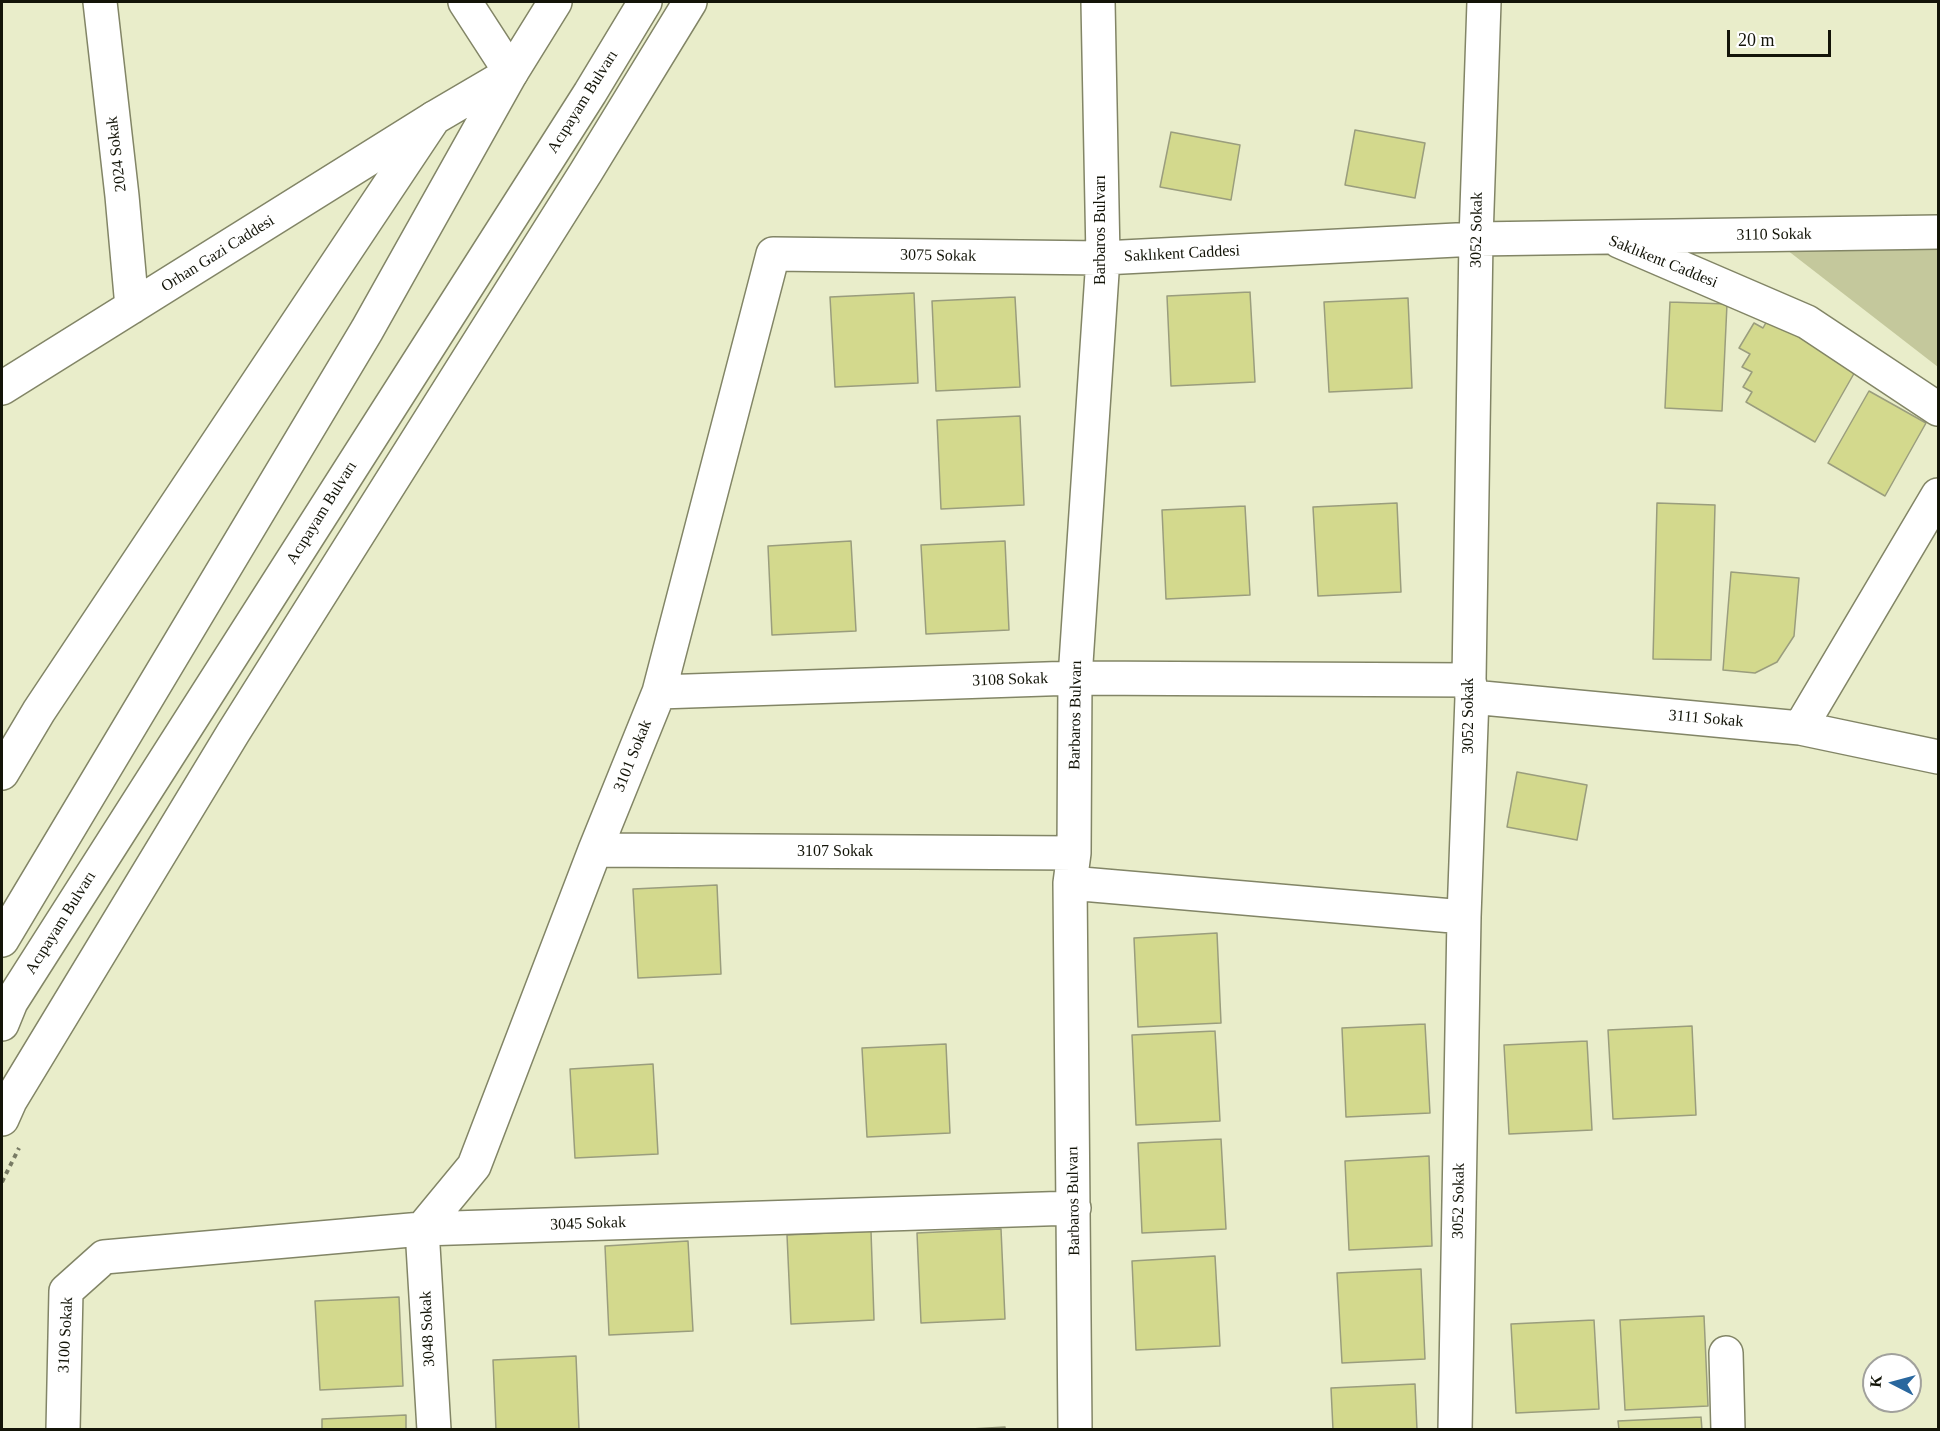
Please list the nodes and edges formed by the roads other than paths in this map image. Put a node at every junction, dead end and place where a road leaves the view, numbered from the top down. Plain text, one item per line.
1 (100, 2) edge
2 (465, 2) edge
3 (548, 2) edge
4 (555, 2) edge
5 (645, 2) edge
6 (690, 2) edge
7 (1098, 2) edge
8 (1484, 2) edge
9 (511, 73) junction
10 (434, 118) junction
11 (1938, 232) edge
12 (1609, 237) junction
13 (1476, 239) junction
14 (774, 254) joint
15 (1103, 258) junction
16 (132, 307) junction
17 (2, 388) edge
18 (1938, 408) edge
19 (1938, 495) edge
20 (1075, 678) junction
21 (1470, 689) junction
22 (659, 692) junction
23 (1800, 728) junction
24 (1938, 757) edge
25 (2, 773) edge
26 (595, 850) junction
27 (1072, 868) junction
28 (1464, 917) junction
29 (2, 940) edge
30 (2, 1024) edge
31 (2, 1119) edge
32 (1074, 1208) junction
33 (422, 1230) junction
34 (104, 1257) joint
35 (1726, 1353) dead end
36 (63, 1430) edge
37 (434, 1430) edge
38 (1075, 1430) edge
39 (1455, 1430) edge
40 (1728, 1430) edge

1 - 16 street, 2024 Sokak
2 - 9 street
3 - 9 street
4 - 9 street
5 - 30 street, Acıpayam Bulvarı
6 - 31 street
7 - 15 street, Barbaros Bulvarı
8 - 13 street, 3052 Sokak
9 - 10 street, Orhan Gazi Caddesi
9 - 29 street
10 - 16 street, Orhan Gazi Caddesi
10 - 25 street
11 - 12 street, 3110 Sokak
12 - 13 street, Saklıkent Caddesi
12 - 18 street, Saklıkent Caddesi
13 - 15 street, Saklıkent Caddesi
13 - 21 street, 3052 Sokak
14 - 15 street, 3075 Sokak
14 - 22 street, 3101 Sokak
15 - 20 street, Barbaros Bulvarı
16 - 17 street, Orhan Gazi Caddesi
19 - 23 street
20 - 21 street, 3108 Sokak
20 - 22 street, 3108 Sokak
20 - 27 street, Barbaros Bulvarı
21 - 23 street, 3111 Sokak
21 - 28 street, 3052 Sokak
22 - 26 street, 3101 Sokak
23 - 24 street, 3111 Sokak
26 - 27 street, 3107 Sokak
26 - 33 street, 3101 Sokak
27 - 28 street, 3107 Sokak
27 - 32 street, Barbaros Bulvarı
28 - 39 street, 3052 Sokak
32 - 33 street, 3045 Sokak
32 - 38 street, Barbaros Bulvarı
33 - 34 street, 3045 Sokak
33 - 37 street, 3048 Sokak
34 - 36 street, 3100 Sokak
35 - 40 street

